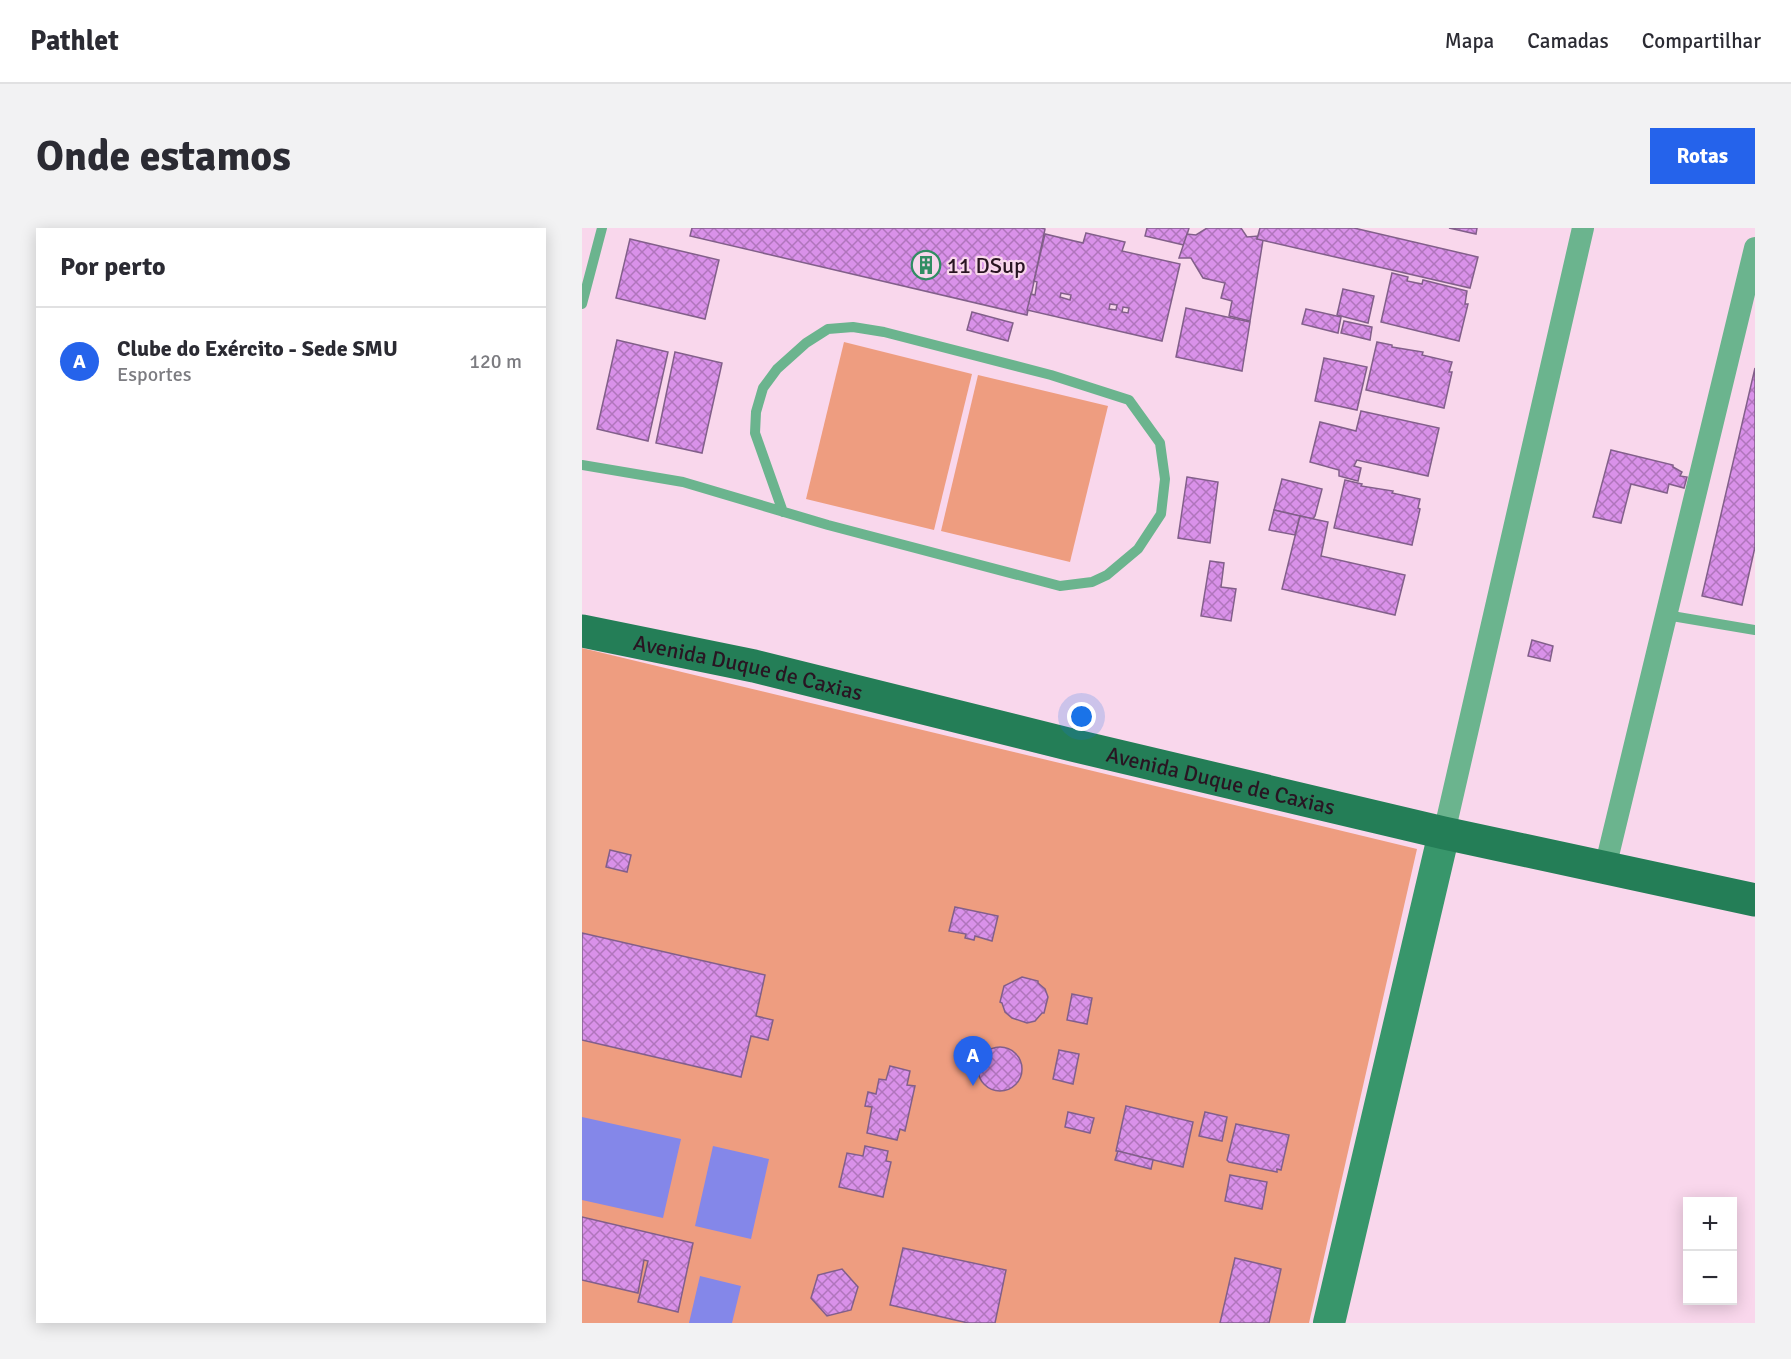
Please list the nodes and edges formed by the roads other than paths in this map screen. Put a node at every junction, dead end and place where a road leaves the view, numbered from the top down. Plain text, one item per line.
1 (602, 228) edge
2 (1583, 228) edge
3 (1755, 248) edge
4 (582, 304) edge
5 (582, 465) edge
6 (783, 512) junction
7 (1666, 615) junction
8 (1755, 630) edge
9 (582, 631) edge
10 (1444, 833) junction
11 (1605, 868) junction
12 (1755, 900) edge
13 (1329, 1323) edge

1 - 4 lane
2 - 10 street
3 - 7 street
5 - 6 lane
6 - 6 lane
7 - 8 lane
7 - 11 street
9 - 10 main road, Avenida Duque de Caxias
10 - 11 main road, Avenida Duque de Caxias
10 - 13 street
11 - 12 main road, Avenida Duque de Caxias

